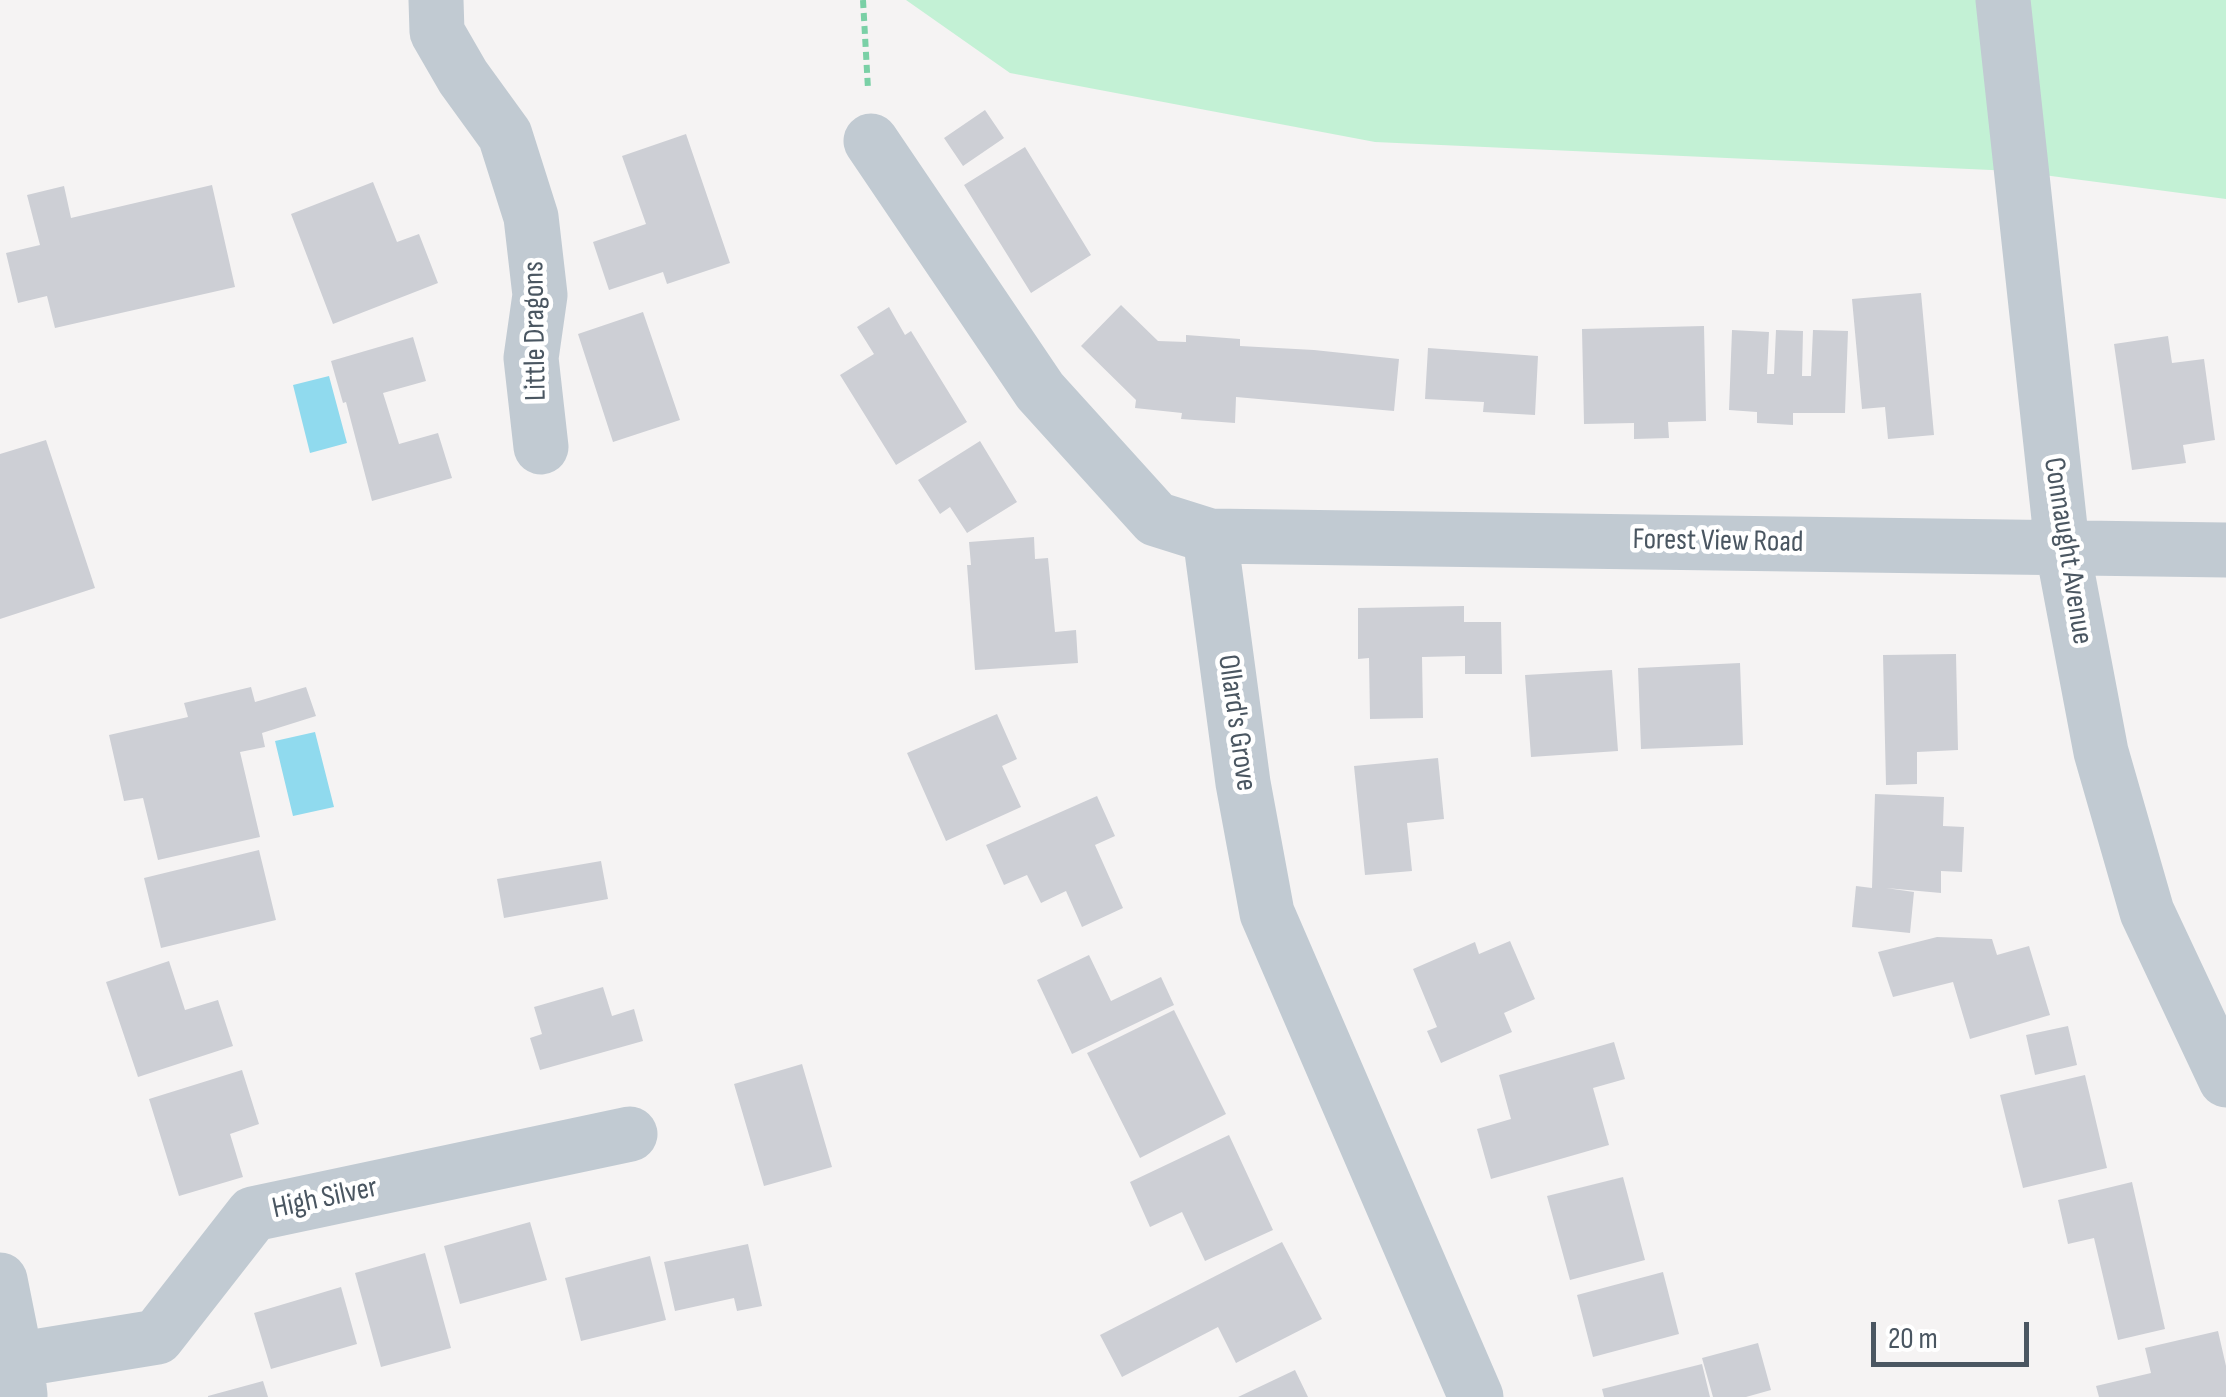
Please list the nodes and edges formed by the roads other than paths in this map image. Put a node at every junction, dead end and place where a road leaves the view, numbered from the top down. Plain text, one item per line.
1 (436, 0) edge
2 (2003, 0) edge
3 (871, 142) road end
4 (541, 447) dead end
5 (1210, 536) junction
6 (2062, 546) junction
7 (2226, 550) edge
8 (2226, 1080) edge
9 (630, 1134) dead end
10 (0, 1280) edge
11 (18, 1379) edge
12 (1476, 1397) edge

1 - 4 street, Little Dragons
2 - 6 street, Connaught Avenue
3 - 5 street
5 - 6 street, Forest View Road
5 - 12 street, Ollard's Grove
6 - 7 street, Forest View Road
6 - 8 street, Connaught Avenue
9 - 11 street, High Silver
10 - 11 street

